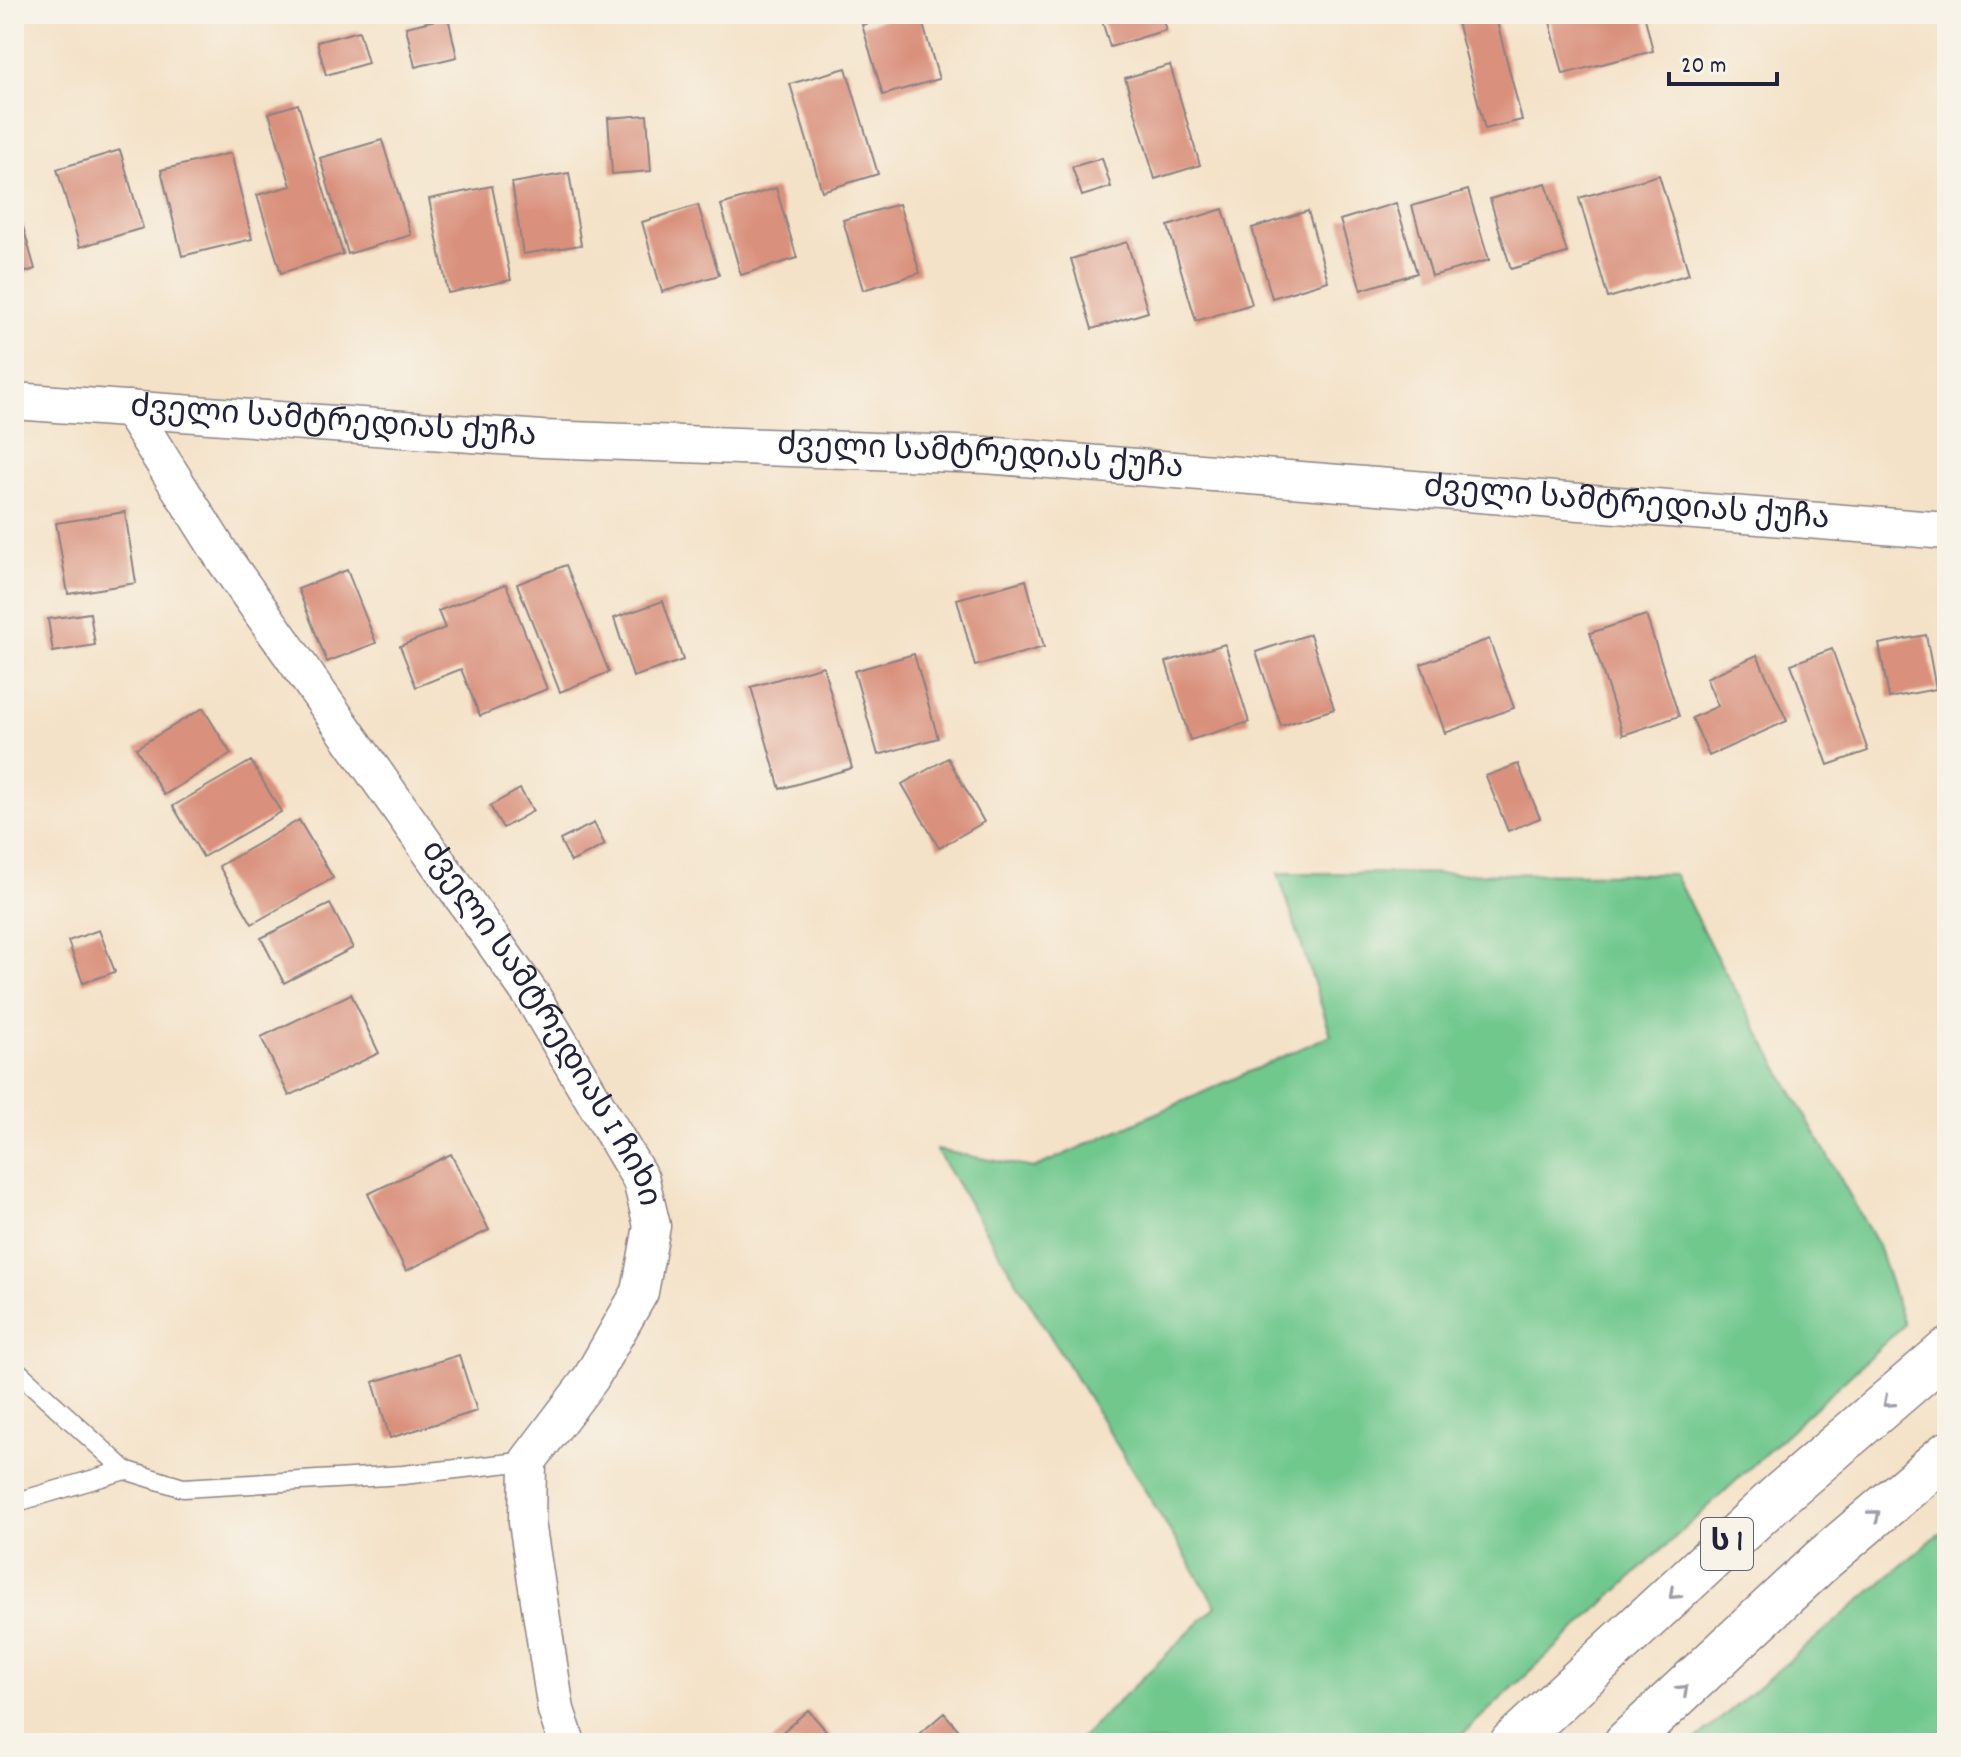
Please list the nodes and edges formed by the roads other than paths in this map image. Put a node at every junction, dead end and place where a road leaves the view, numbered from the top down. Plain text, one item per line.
1 (14, 401) edge
2 (130, 409) junction
3 (1947, 531) edge
4 (1947, 1351) edge
5 (14, 1368) edge
6 (1947, 1454) edge
7 (528, 1461) junction
8 (125, 1470) junction
9 (14, 1503) edge
10 (567, 1743) edge
11 (1512, 1743) edge
12 (1626, 1743) edge

1 - 2 street, ძველი სამტრედიას ქუჩა
2 - 3 street, ძველი სამტრედიას ქუჩა
2 - 7 street, ძველი სამტრედიას I ჩიხი
4 -> 11 highway, ს 1
5 - 8 lane
12 -> 6 highway, ს 1
7 - 8 lane
7 - 10 street
8 - 9 lane

